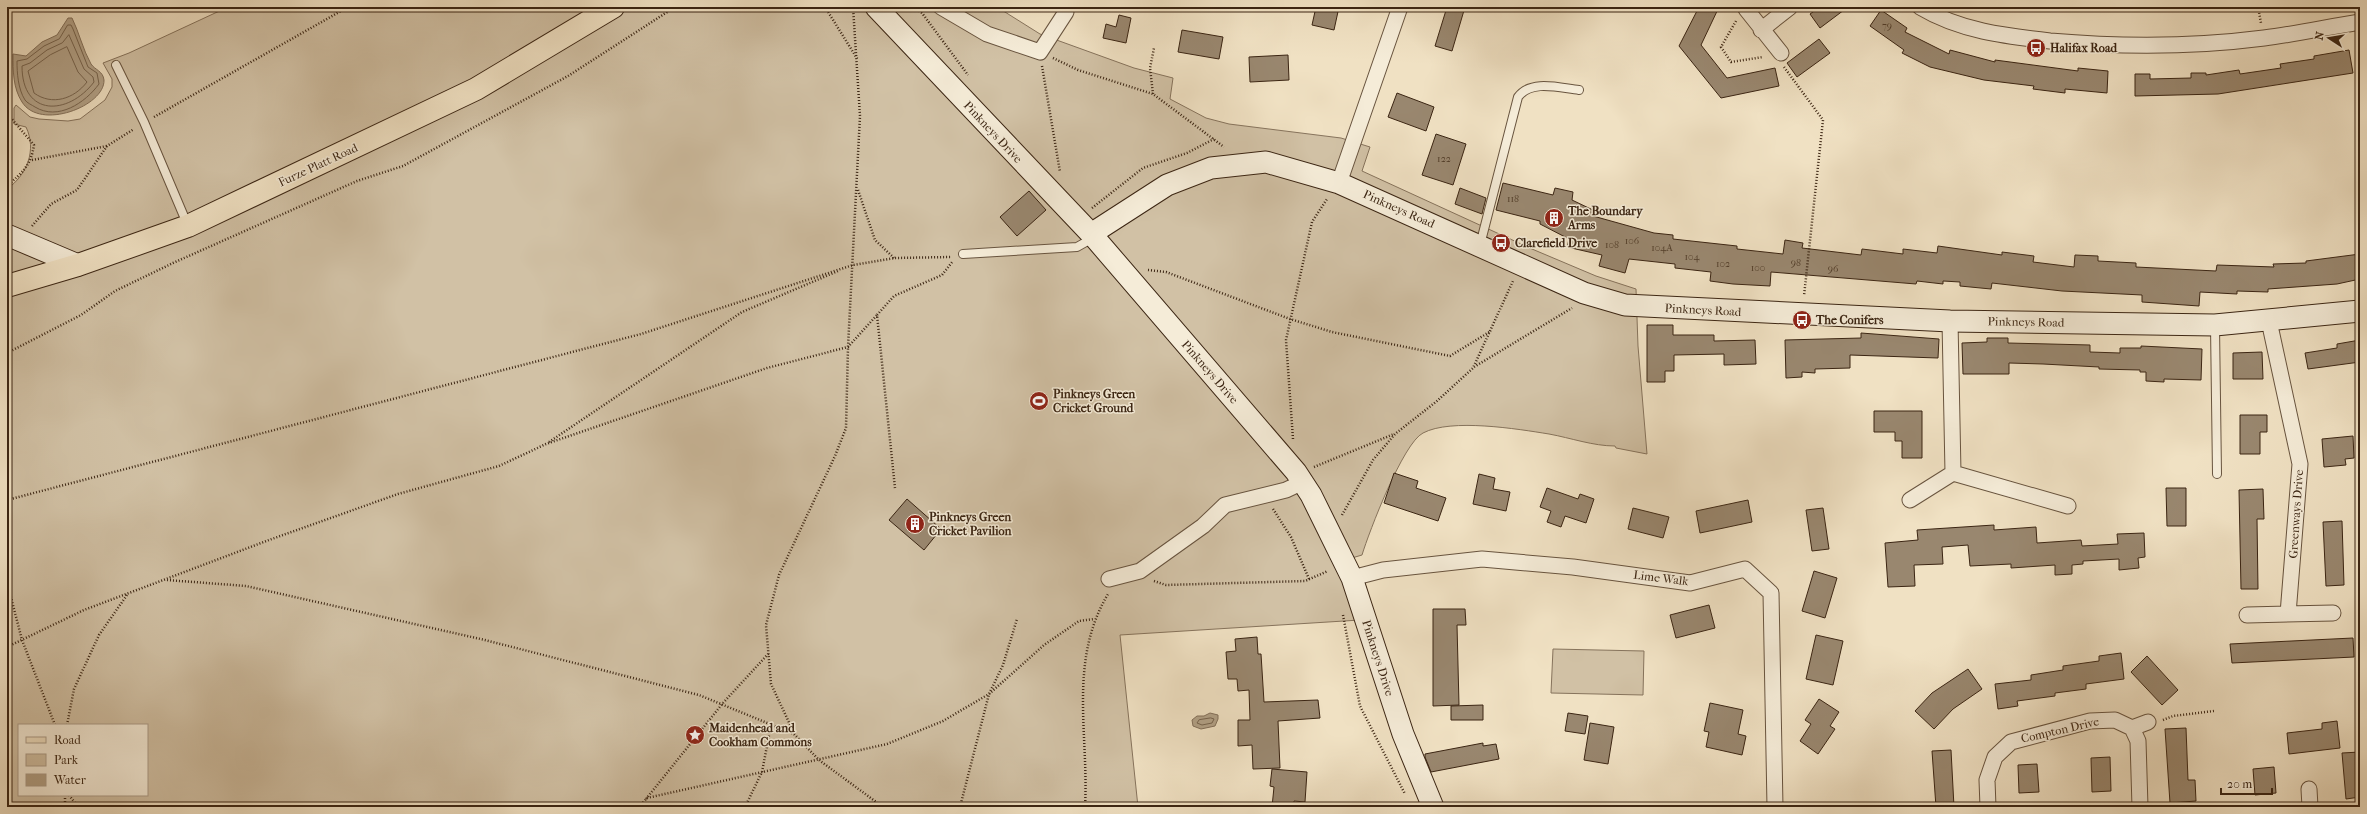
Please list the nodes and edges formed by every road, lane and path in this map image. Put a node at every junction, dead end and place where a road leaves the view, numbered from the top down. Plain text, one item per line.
1 (348, 7) edge
2 (612, 7) edge
3 (675, 7) edge
4 (825, 7) edge
5 (853, 7) edge
6 (876, 7) edge
7 (941, 7) edge
8 (1400, 7) edge
9 (1790, 7) edge
10 (1920, 7) edge
11 (1746, 9) joint
12 (1066, 12) dead end
13 (2360, 22) edge
14 (1761, 30) junction
15 (1154, 48) dead end
16 (1040, 52) junction
17 (1781, 54) junction
18 (858, 61) junction
19 (116, 65) dead end
20 (1579, 90) dead end
21 (1153, 94) junction
22 (7, 119) edge
23 (144, 122) junction
24 (1214, 139) junction
25 (108, 146) junction
26 (32, 160) junction
27 (1245, 163) junction
28 (1060, 172) dead end
29 (1339, 183) junction
30 (7, 186) edge
31 (857, 187) junction
32 (1090, 210) dead end
33 (188, 226) junction
34 (1092, 236) junction
35 (16, 239) edge
36 (1480, 246) junction
37 (963, 254) junction
38 (895, 258) junction
39 (1521, 264) junction
40 (78, 265) junction
41 (853, 265) junction
42 (1144, 270) dead end
43 (7, 286) edge
44 (1584, 293) junction
45 (2360, 311) edge
46 (1802, 314) junction
47 (877, 315) junction
48 (1290, 319) junction
49 (1950, 321) junction
50 (2269, 321) junction
51 (2215, 325) junction
52 (1491, 331) junction
53 (848, 347) junction
54 (7, 352) edge
55 (1473, 368) junction
56 (1395, 434) junction
57 (1293, 441) dead end
58 (546, 444) junction
59 (1953, 473) junction
60 (2217, 474) dead end
61 (1308, 475) junction
62 (895, 488) dead end
63 (1264, 494) junction
64 (7, 500) edge
65 (1910, 500) dead end
66 (2068, 506) dead end
67 (1330, 536) junction
68 (1334, 568) dead end
69 (1352, 578) junction
70 (1309, 579) junction
71 (165, 580) junction
72 (1151, 580) dead end
73 (7, 582) edge
74 (1110, 584) joint
75 (128, 594) junction
76 (1342, 608) dead end
77 (2333, 613) dead end
78 (2288, 614) junction
79 (2248, 615) dead end
80 (1017, 619) dead end
81 (1094, 620) junction
82 (22, 640) junction
83 (7, 647) edge
84 (769, 653) junction
85 (989, 694) junction
86 (723, 703) junction
87 (2214, 711) dead end
88 (2148, 722) joint
89 (55, 724) edge
90 (67, 724) edge
91 (771, 725) junction
92 (2132, 728) junction
93 (794, 734) junction
94 (819, 760) junction
95 (762, 772) junction
96 (2309, 789) dead end
97 (65, 796) edge
98 (70, 796) edge
99 (1409, 800) dead end
100 (66, 807) edge
101 (78, 807) edge
102 (639, 807) edge
103 (745, 807) edge
104 (883, 807) edge
105 (960, 807) edge
106 (1085, 807) edge
107 (1433, 807) edge
108 (1775, 807) edge
109 (1988, 807) edge
110 (2140, 807) edge
111 (2310, 807) edge

1 - 23 path
2 - 33 main road, Furze Platt Road
3 - 54 path
4 - 18 path
5 - 18 path
6 - 34 street, Pinkneys Drive
7 - 16 street
8 - 29 street
9 - 14 street
10 - 13 street
11 - 14 street
11 - 17 path
12 - 16 street
14 - 17 street
15 - 21 path
16 - 21 path
16 - 28 path
17 - 46 path
18 - 31 path
19 - 23 lane
20 - 36 lane
21 - 24 path
22 - 26 path
23 - 25 path
23 - 33 lane
24 - 27 path
24 - 32 path
25 - 26 path
25 - 35 path
26 - 30 path
27 - 29 street, Pinkneys Road
27 - 34 street, Pinkneys Road
29 - 36 street, Pinkneys Road
29 - 48 path
31 - 38 path
31 - 41 path
33 - 40 main road, Furze Platt Road
34 - 37 lane
34 - 61 street, Pinkneys Drive
35 - 40 street
36 - 39 street, Pinkneys Road
37 - 38 path
37 - 47 path
38 - 41 path
39 - 44 street, Pinkneys Road
39 - 52 path
40 - 43 main road, Furze Platt Road
41 - 53 path
41 - 58 path
41 - 64 path
42 - 48 path
44 - 46 street, Pinkneys Road
44 - 55 path
45 - 50 street, Pinkneys Road
46 - 49 street, Pinkneys Road
47 - 53 path
47 - 62 path
48 - 52 path
48 - 57 path
49 - 51 street, Pinkneys Road
49 - 59 street
50 - 51 street, Pinkneys Road
50 - 78 street, Greenways Drive
51 - 60 lane
52 - 55 path
53 - 58 path
53 - 84 path
55 - 56 path
56 - 61 path
56 - 67 path
58 - 71 path
59 - 65 street
59 - 66 street
61 - 63 street
61 - 67 street, Pinkneys Drive
63 - 70 path
63 - 74 street
67 - 69 street, Pinkneys Drive
68 - 70 path
69 - 107 street, Pinkneys Drive
69 - 108 street, Lime Walk
70 - 72 path
71 - 75 path
71 - 86 path
73 - 82 path
74 - 81 path
75 - 82 path
75 - 90 path
76 - 99 path
77 - 78 street
78 - 79 street
80 - 85 path
81 - 85 path
81 - 106 path
82 - 83 path
82 - 89 path
84 - 86 path
84 - 93 path
85 - 94 path
85 - 105 path
86 - 91 path
86 - 102 path
87 - 88 path
88 - 92 street
91 - 93 path
91 - 95 path
92 - 109 street, Compton Drive
92 - 110 street
93 - 94 path
94 - 95 path
94 - 104 path
95 - 102 path
95 - 103 path
96 - 111 street
97 - 100 path
98 - 101 path

